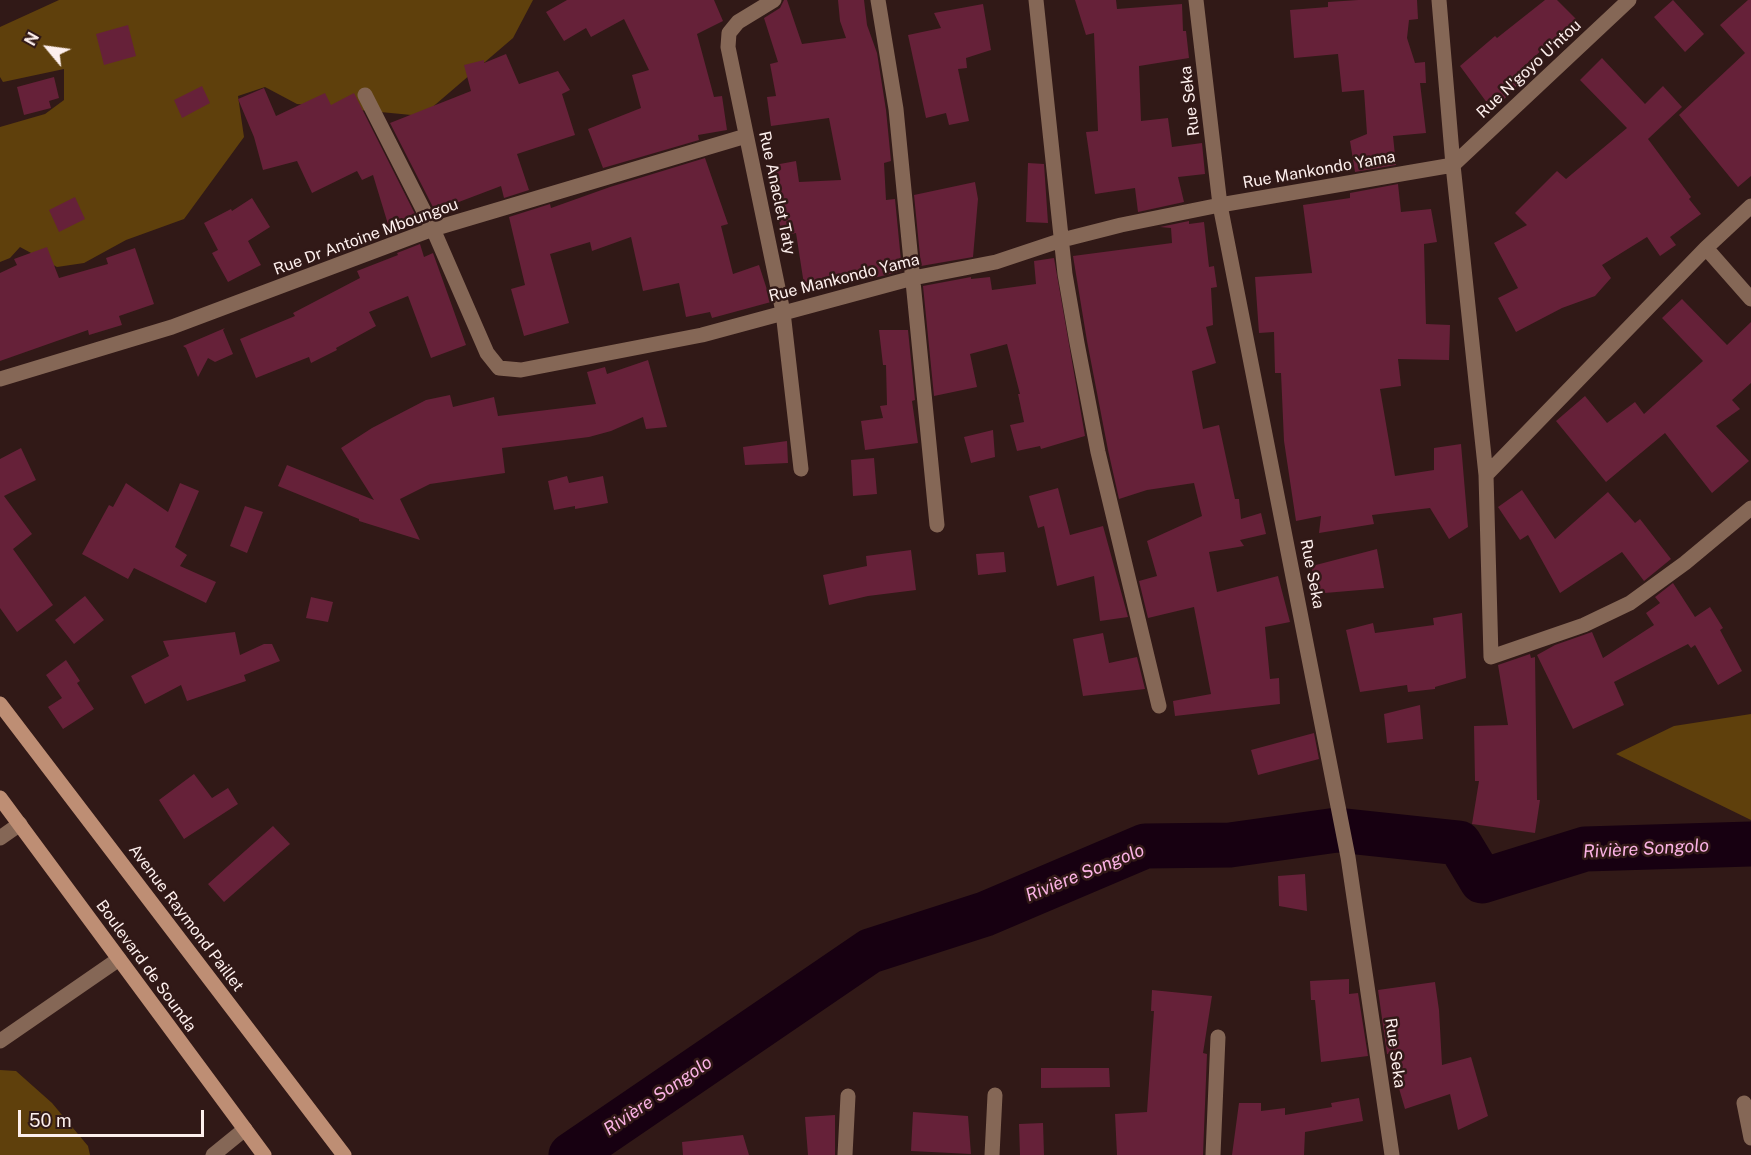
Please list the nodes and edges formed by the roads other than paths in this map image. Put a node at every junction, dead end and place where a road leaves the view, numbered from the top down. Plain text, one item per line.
1 (774, 0) edge
2 (879, 0) edge
3 (1036, 0) edge
4 (1196, 0) edge
5 (1439, 0) edge
6 (1629, 0) edge
7 (365, 96) dead end
8 (746, 136) junction
9 (1453, 165) junction
10 (1220, 205) junction
11 (1751, 206) edge
12 (433, 229) junction
13 (1062, 240) junction
14 (1706, 248) junction
15 (913, 278) junction
16 (1751, 299) edge
17 (783, 312) junction
18 (0, 379) edge
19 (801, 469) dead end
20 (1486, 475) junction
21 (1751, 508) edge
22 (937, 525) dead end
23 (0, 704) edge
24 (1160, 706) dead end
25 (0, 798) edge
26 (20, 824) junction
27 (0, 838) edge
28 (119, 959) junction
29 (1218, 1036) dead end
30 (0, 1041) edge
31 (995, 1095) dead end
32 (848, 1096) dead end
33 (1744, 1103) dead end
34 (245, 1129) junction
35 (1751, 1138) edge
36 (213, 1155) edge
37 (264, 1155) edge
38 (344, 1155) edge
39 (845, 1155) edge
40 (993, 1155) edge
41 (1213, 1155) edge
42 (1392, 1155) edge

1 - 8 street, Rue Anaclet Taty
2 - 15 street
3 - 13 street
4 - 10 street, Rue Seka
5 - 9 street
6 - 9 street, Rue N'goyo U'ntou
7 - 12 street
8 - 12 street, Rue Dr Antoine Mboungou
8 - 17 street, Rue Anaclet Taty
9 - 10 street, Rue Mankondo Yama
9 - 20 street
10 - 13 street, Rue Mankondo Yama
10 - 42 street, Rue Seka
11 - 14 street
12 - 17 street, Rue Mankondo Yama
12 - 18 street, Rue Dr Antoine Mboungou
13 - 15 street, Rue Mankondo Yama
13 - 24 street
14 - 16 street
14 - 20 street
15 - 17 street, Rue Mankondo Yama
15 - 22 street
17 - 19 street, Rue Anaclet Taty
20 - 21 street
23 - 38 main road, Avenue Raymond Paillet
25 - 26 main road, Boulevard de Sounda
26 - 27 street
26 - 28 main road, Boulevard de Sounda
28 - 30 street
28 - 34 main road, Boulevard de Sounda
29 - 41 street
31 - 40 street
32 - 39 street
33 - 35 street
34 - 36 street
34 - 37 main road, Boulevard de Sounda

